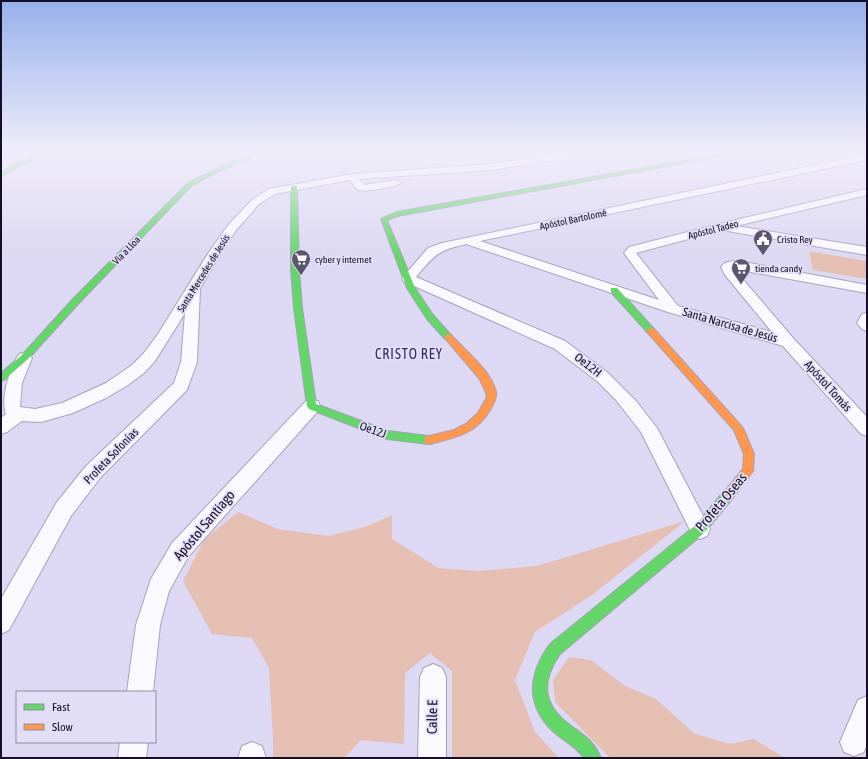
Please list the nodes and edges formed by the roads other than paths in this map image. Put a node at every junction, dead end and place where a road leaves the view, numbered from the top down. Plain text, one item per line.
1 (188, 186) edge
2 (297, 186) edge
3 (550, 186) edge
4 (727, 186) edge
5 (294, 187) junction
6 (867, 192) edge
7 (719, 227) junction
8 (466, 241) junction
9 (867, 241) edge
10 (844, 247) junction
11 (867, 251) edge
12 (408, 278) junction
13 (194, 286) junction
14 (867, 289) edge
15 (614, 290) junction
16 (674, 309) junction
17 (867, 317) edge
18 (867, 326) edge
19 (788, 342) junction
20 (25, 357) junction
21 (1, 378) edge
22 (312, 406) junction
23 (18, 415) junction
24 (1, 427) edge
25 (867, 429) edge
26 (700, 528) junction
27 (1, 622) edge
28 (433, 677) dead end
29 (140, 691) edge
30 (867, 709) edge
31 (854, 742) dead end
32 (134, 743) edge
33 (132, 758) edge
34 (432, 758) edge
35 (593, 758) edge

1 - 20 street, Via a Lloa
2 - 5 street, Santa Mercedes de Jesús
3 - 12 street, Oe12J
4 - 8 street, Apóstol Bartolomé
5 - 13 street, Santa Mercedes de Jesús
5 - 22 street
6 - 7 street, Apóstol Tadeo
7 - 10 street
7 - 16 street, Apóstol Tadeo
8 - 12 street, Apóstol Bartolomé
8 - 15 street, Santa Narcisa de Jesús
9 - 10 street
10 - 11 street
12 - 22 street, Oe12J
12 - 26 street, Oe12H
13 - 23 street, Santa Mercedes de Jesús
13 - 27 street, Profeta Sofonías
14 - 19 street, Santa Narcisa de Jesús
15 - 16 street, Santa Narcisa de Jesús
15 - 26 street, Profeta Oseas
16 - 19 street, Santa Narcisa de Jesús
17 - 18 street
19 - 25 street, Apóstol Tomás
20 - 21 street, Via a Lloa
20 - 23 street
22 - 29 street, Apóstol Santiago
23 - 24 street
26 - 35 street, Profeta Oseas
28 - 34 street, Calle E
30 - 31 street
32 - 33 street

